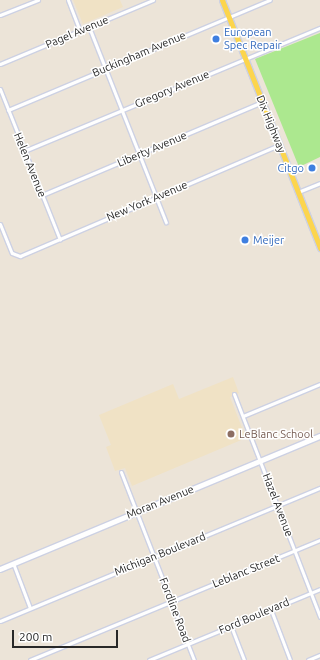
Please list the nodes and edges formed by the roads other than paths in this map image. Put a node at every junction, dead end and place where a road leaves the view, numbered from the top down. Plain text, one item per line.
1 (38, 0) edge
2 (68, 0) edge
3 (153, 0) edge
4 (222, 0) edge
5 (270, 0) edge
6 (0, 15) edge
7 (228, 17) junction
8 (89, 27) junction
9 (320, 28) edge
10 (80, 31) junction
11 (245, 58) junction
12 (0, 64) edge
13 (105, 69) junction
14 (0, 89) edge
15 (262, 102) junction
16 (8, 110) junction
17 (122, 110) junction
18 (279, 145) junction
19 (24, 151) junction
20 (139, 154) junction
21 (320, 183) edge
22 (298, 192) junction
23 (42, 195) junction
24 (156, 197) junction
25 (166, 222) dead end
26 (0, 224) edge
27 (60, 240) junction
28 (320, 248) edge
29 (320, 384) edge
30 (234, 394) dead end
31 (243, 416) junction
32 (320, 436) edge
33 (260, 461) junction
34 (121, 472) dead end
35 (320, 488) edge
36 (278, 505) junction
37 (136, 512) junction
38 (320, 540) edge
39 (295, 550) junction
40 (154, 556) junction
41 (13, 563) junction
42 (0, 568) edge
43 (320, 589) edge
44 (312, 592) junction
45 (172, 601) junction
46 (30, 608) junction
47 (271, 610) junction
48 (320, 617) edge
49 (0, 621) edge
50 (231, 626) junction
51 (188, 644) junction
52 (320, 655) edge
53 (30, 660) edge
54 (149, 660) edge
55 (194, 660) edge
56 (244, 660) edge
57 (290, 660) edge
58 (308, 660) edge

1 - 6 street
2 - 10 street
3 - 8 street, Pagel Avenue
4 - 7 main road, Dix Highway
5 - 7 street, Buckingham Avenue
7 - 11 main road, Dix Highway
7 - 13 street, Buckingham Avenue
8 - 10 street, Pagel Avenue
8 - 13 street
9 - 11 street, Gregory Avenue
10 - 12 street, Pagel Avenue
11 - 15 main road, Dix Highway
11 - 17 street, Gregory Avenue
13 - 16 street, Buckingham Avenue
13 - 17 street
14 - 16 street, Helen Avenue
15 - 18 main road, Dix Highway
15 - 20 street, Liberty Avenue
16 - 19 street, Helen Avenue
17 - 19 street, Gregory Avenue
17 - 20 street
18 - 22 main road, Dix Highway
18 - 24 street, New York Avenue
19 - 23 street, Helen Avenue
20 - 23 street, Liberty Avenue
20 - 24 street
21 - 22 street
22 - 28 main road, Dix Highway
23 - 27 street, Helen Avenue
24 - 25 street
24 - 27 street, New York Avenue
26 - 27 street, New York Avenue
29 - 31 street
30 - 31 street, Hazel Avenue
31 - 33 street, Hazel Avenue
32 - 33 main road, Moran Avenue
33 - 36 street, Hazel Avenue
33 - 37 main road, Moran Avenue
34 - 37 street, Fordline Road
35 - 36 street, Michigan Boulevard
36 - 39 street, Hazel Avenue
36 - 40 street, Michigan Boulevard
37 - 40 street, Fordline Road
37 - 41 main road, Moran Avenue
38 - 39 street, Leblanc Street
39 - 44 street, Hazel Avenue
39 - 45 street, Leblanc Street
40 - 45 street, Fordline Road
40 - 46 street, Michigan Boulevard
41 - 42 main road, Moran Avenue
41 - 46 street
43 - 44 street, Ford Boulevard
44 - 47 street, Ford Boulevard
44 - 48 street, Hazel Avenue
45 - 51 street, Fordline Road
45 - 53 street, Leblanc Street
46 - 49 street, Michigan Boulevard
47 - 50 street, Ford Boulevard
47 - 57 street
50 - 51 street, Ford Boulevard
50 - 56 street
51 - 54 street, Ford Boulevard
51 - 55 street, Fordline Road
52 - 58 street

